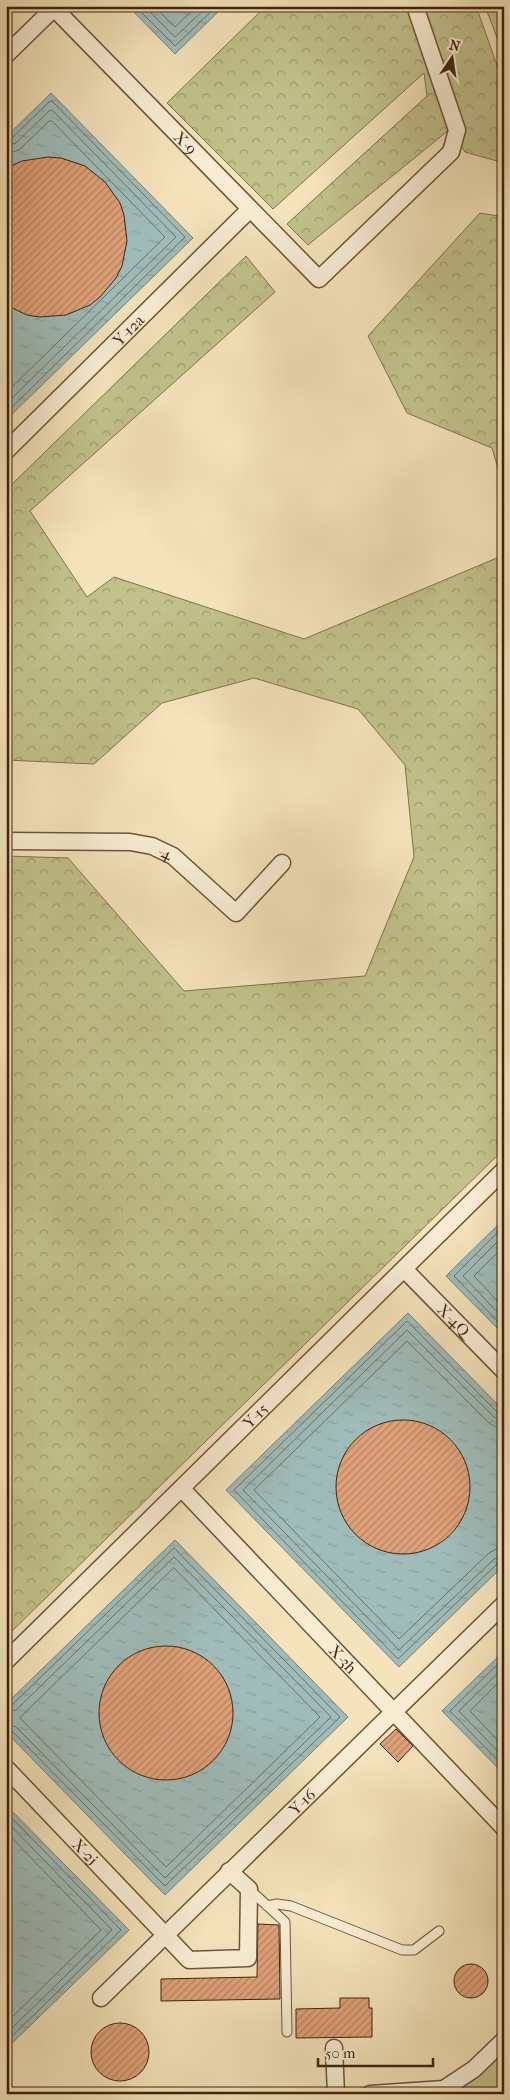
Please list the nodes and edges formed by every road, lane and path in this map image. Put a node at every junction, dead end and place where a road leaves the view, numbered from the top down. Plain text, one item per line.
1 (415, 6) edge
2 (53, 7) edge
3 (6, 54) edge
4 (250, 209) junction
5 (6, 451) edge
6 (6, 841) edge
7 (282, 863) dead end
8 (504, 1170) edge
9 (404, 1269) junction
10 (504, 1371) edge
11 (182, 1489) junction
12 (504, 1604) edge
13 (6, 1661) edge
14 (392, 1713) junction
15 (6, 1768) edge
16 (504, 1828) edge
17 (230, 1871) junction
18 (249, 1889) junction
19 (266, 1906) junction
20 (439, 1931) dead end
21 (164, 1934) junction
22 (101, 1998) dead end
23 (287, 2032) dead end
24 (504, 2040) edge
25 (334, 2048) dead end
26 (336, 2094) edge
27 (370, 2094) edge

1 - 4 street, X-9
2 - 3 street
2 - 4 street, X-9
4 - 5 street, Y-12a
6 - 7 street, -4
8 - 9 street, Y-15
9 - 10 street, X-4Q
9 - 11 street, Y-15
11 - 13 street, Y-15
11 - 14 street, X-3h
12 - 14 street, Y-16
14 - 16 street, X-3h
14 - 17 street, Y-16
15 - 21 street, X-2j
17 - 18 street
17 - 21 street, Y-16
18 - 19 lane
18 - 21 street, X-2j
19 - 20 lane
19 - 23 lane
21 - 22 street, Y-16
24 - 27 street
25 - 26 street

